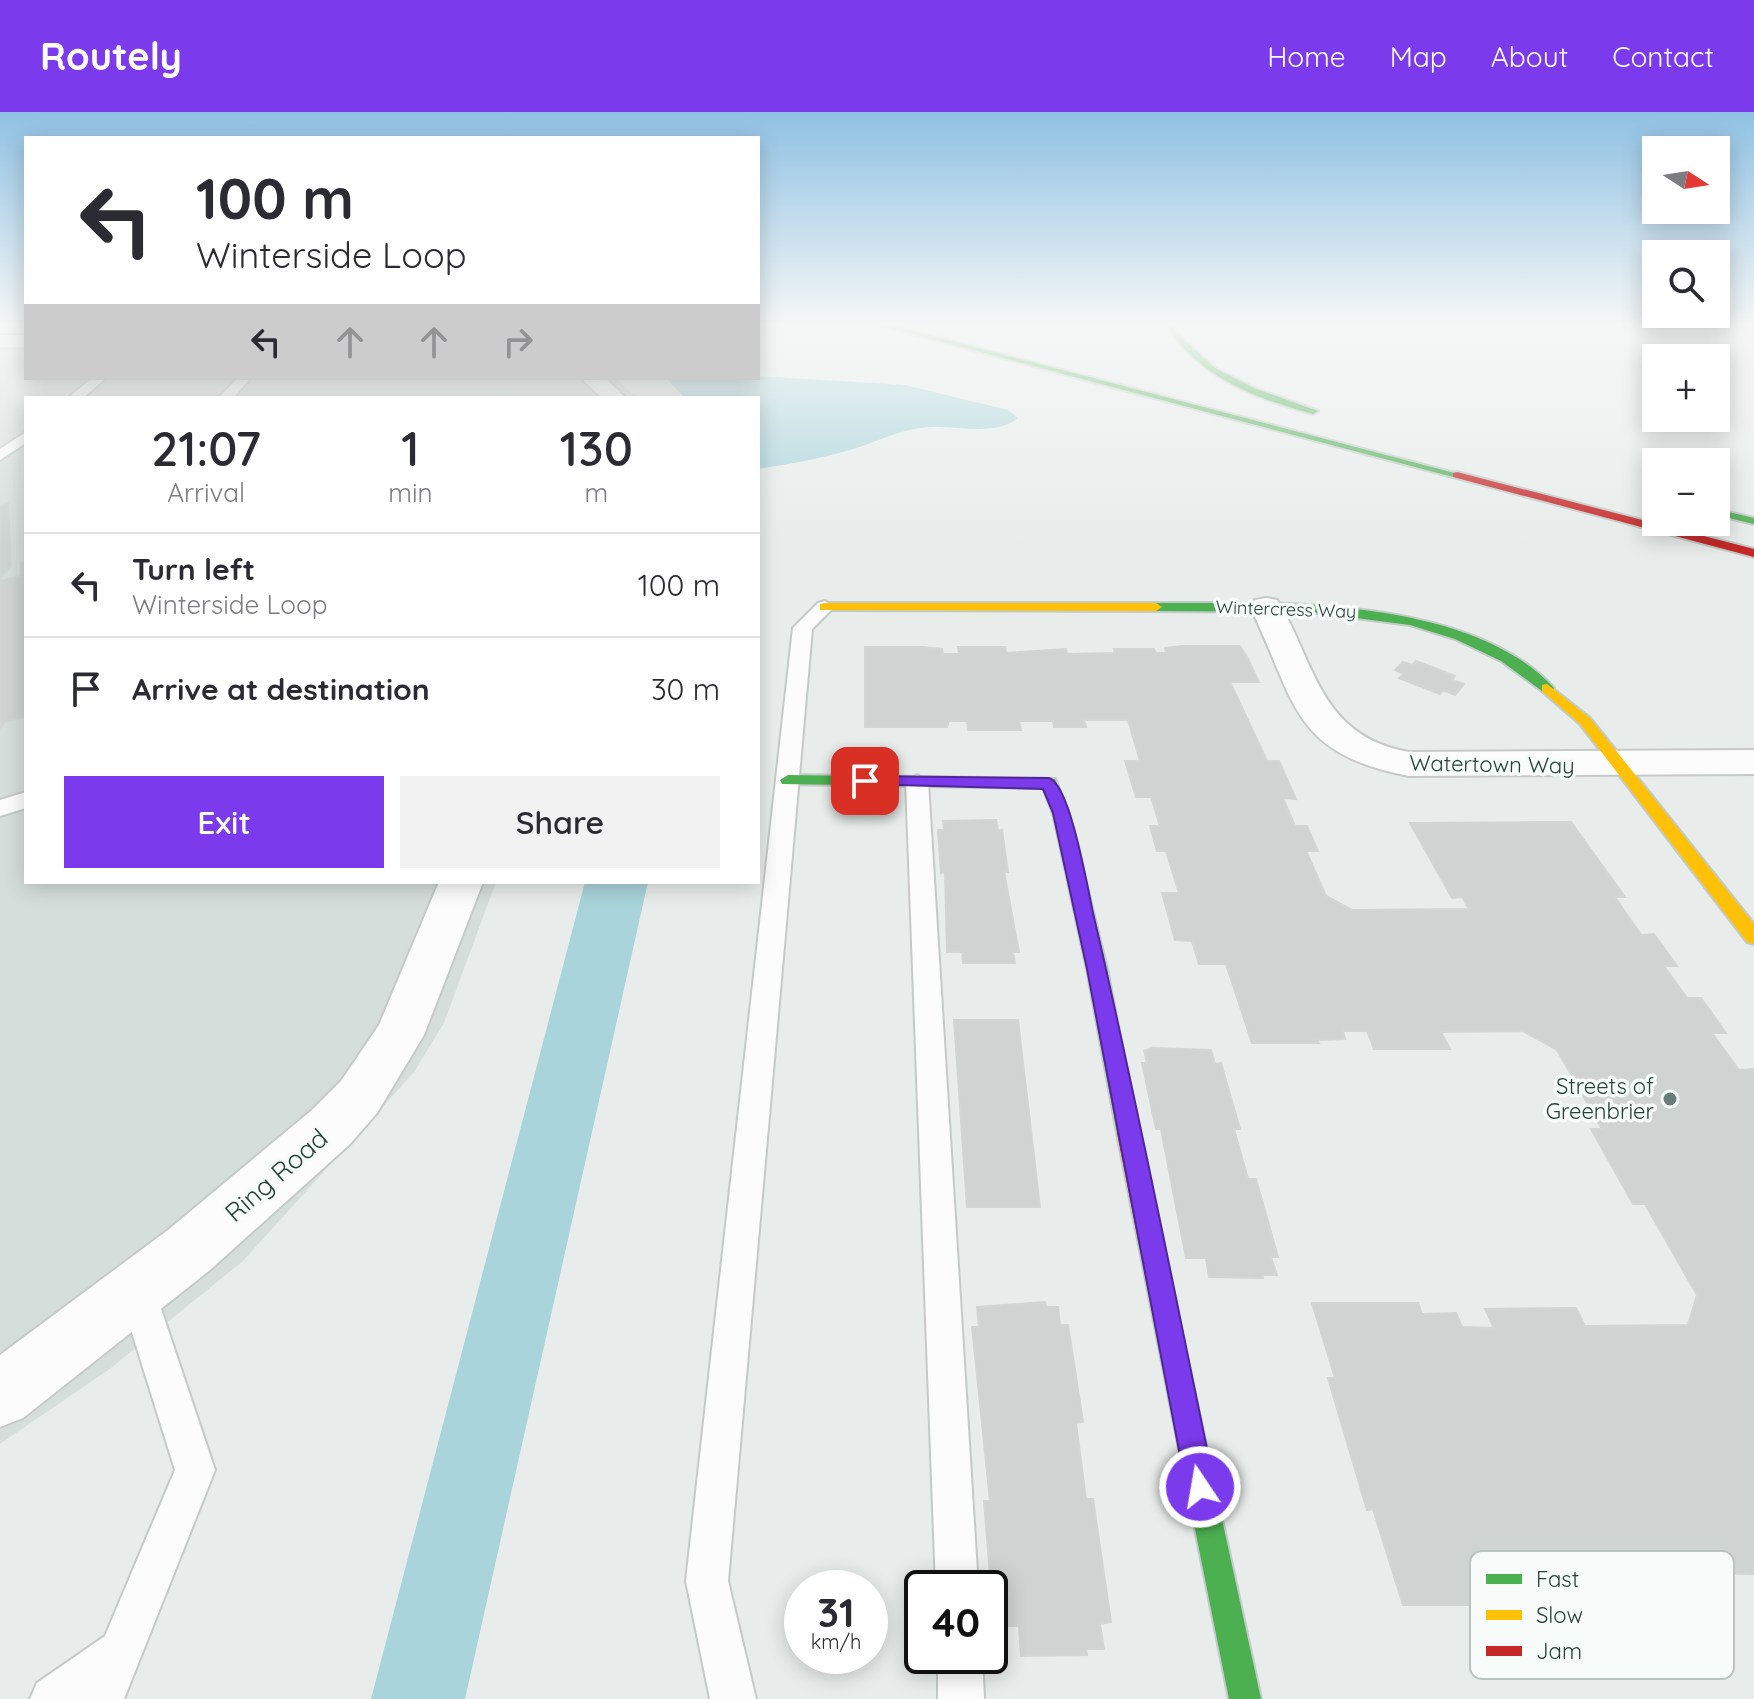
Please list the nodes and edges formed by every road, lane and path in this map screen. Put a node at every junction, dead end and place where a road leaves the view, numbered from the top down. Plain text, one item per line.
1 (1157, 397) edge
2 (1270, 397) edge
3 (1332, 417) dead end
4 (24, 438) edge
5 (0, 456) edge
6 (1730, 515) edge
7 (1754, 521) edge
8 (1754, 553) edge
9 (825, 607) joint
10 (1266, 607) junction
11 (1754, 762) edge
12 (1619, 765) junction
13 (788, 780) junction
14 (917, 782) junction
15 (24, 801) edge
16 (0, 808) edge
17 (460, 884) edge
18 (1754, 937) edge
19 (137, 1291) junction
20 (0, 1395) edge
21 (956, 1570) edge
22 (121, 1651) junction
23 (960, 1674) edge
24 (53, 1699) edge
25 (101, 1699) edge
26 (733, 1699) edge
27 (961, 1699) edge
28 (1245, 1699) edge

1 - 8 main road
2 - 3 main road
4 - 5 lane
6 - 7 main road
9 - 10 main road, Wintercress Way
9 - 13 lane
10 - 12 main road, Wintercress Way
10 - 12 street, Watertown Way
11 - 12 street, Watertown Way
12 - 18 main road, Wintercress Way
13 - 14 main road
13 - 26 lane
14 - 21 lane
14 - 28 main road
15 - 16 lane
17 - 19 street, Ring Road
19 - 20 street, Ring Road
19 - 22 lane
22 - 24 lane
22 - 25 lane
23 - 27 lane

